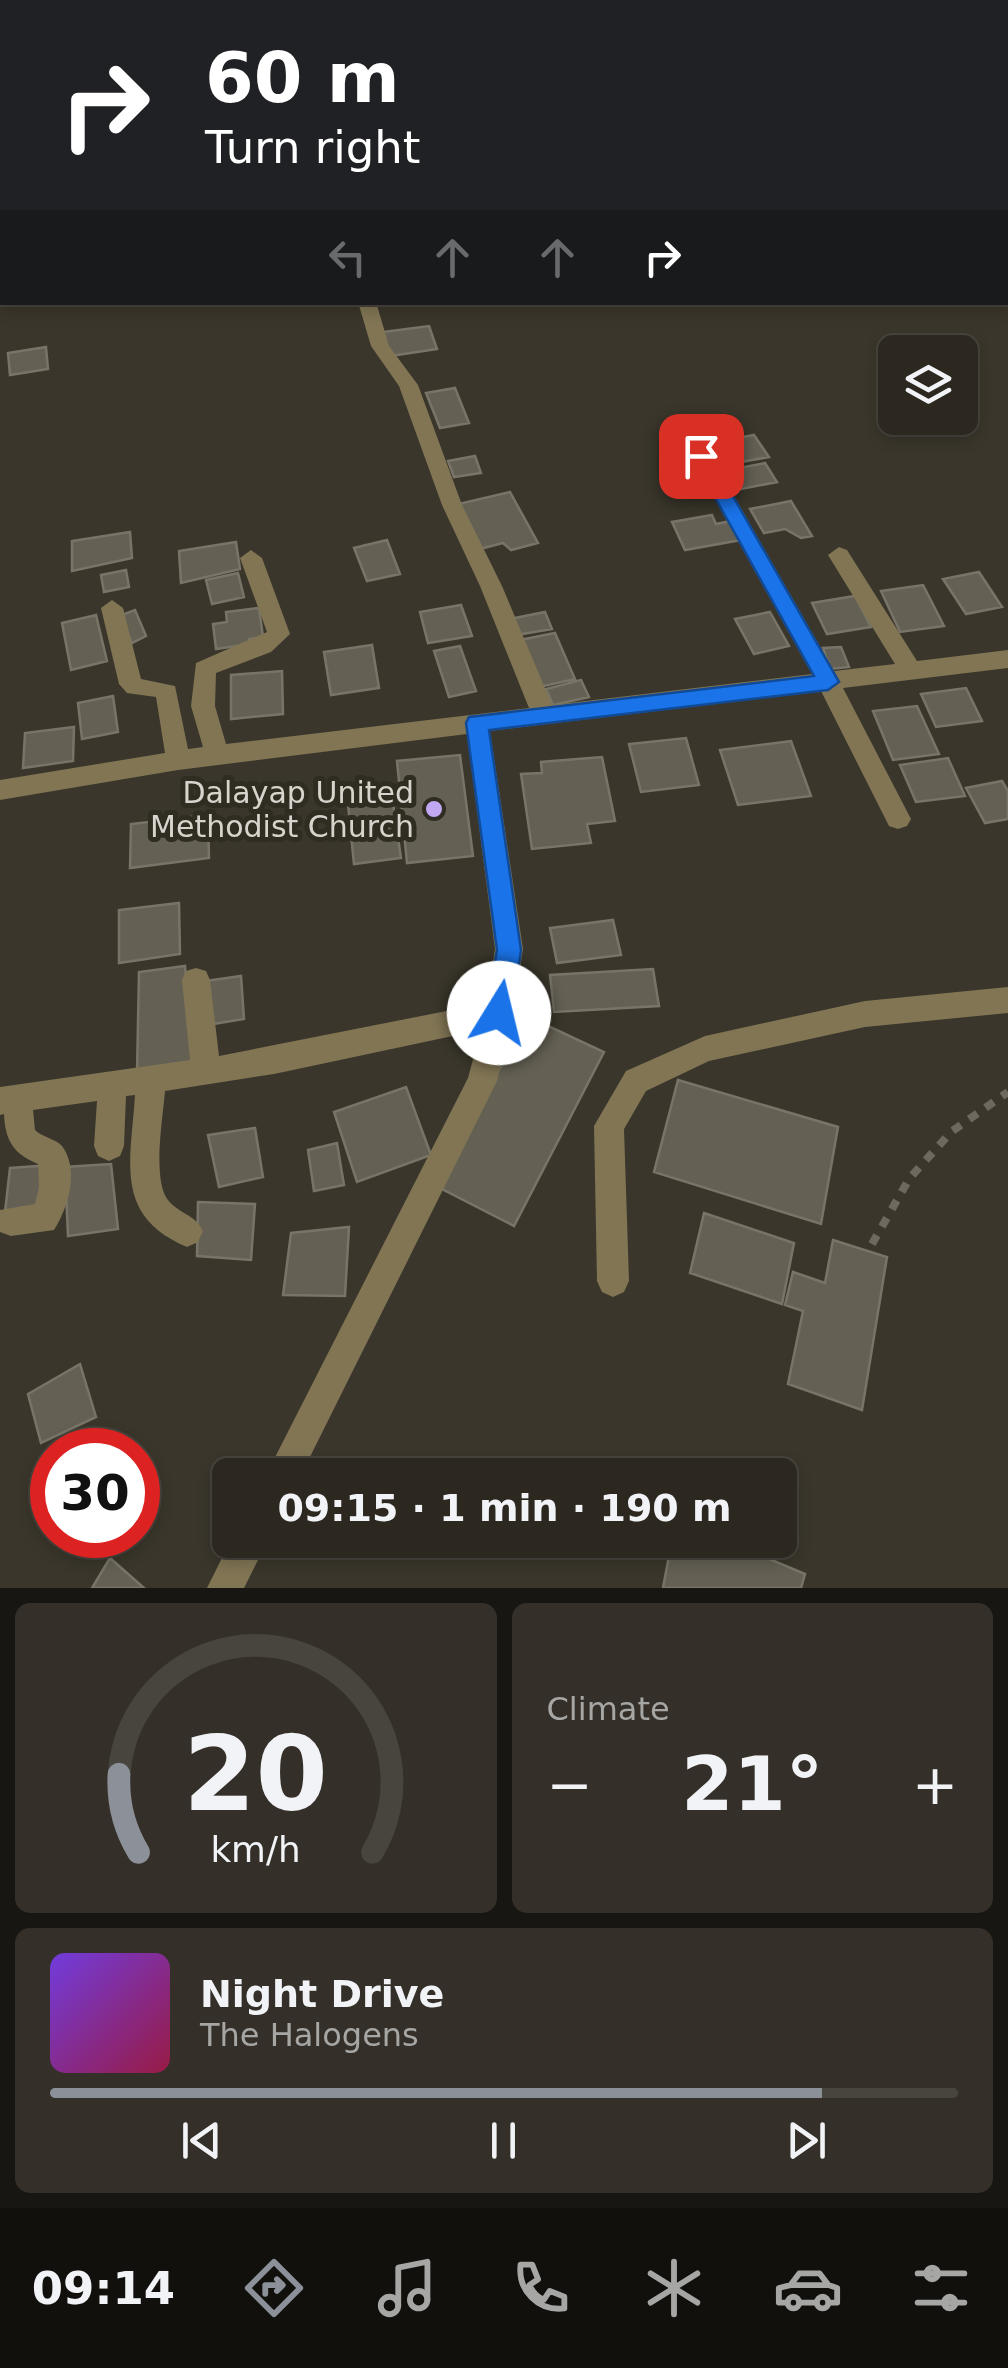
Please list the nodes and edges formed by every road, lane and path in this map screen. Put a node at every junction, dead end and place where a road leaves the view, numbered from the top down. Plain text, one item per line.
1 (368, 305) edge
2 (701, 456) dead end
3 (839, 554) dead end
4 (251, 558) dead end
5 (112, 608) dead end
6 (1008, 659) edge
7 (912, 673) junction
8 (828, 682) junction
9 (544, 715) junction
10 (477, 723) junction
11 (217, 755) junction
12 (178, 760) junction
13 (0, 790) edge
14 (898, 819) dead end
15 (196, 980) dead end
16 (1008, 1000) edge
17 (499, 1013) junction
18 (206, 1072) junction
19 (150, 1080) junction
20 (112, 1086) junction
21 (1008, 1092) edge
22 (9, 1100) edge
23 (110, 1146) dead end
24 (11, 1221) dead end
25 (186, 1230) dead end
26 (872, 1244) dead end
27 (614, 1281) dead end
28 (292, 1458) edge
29 (241, 1558) edge
30 (225, 1588) edge

1 - 9 street
2 - 8 street
3 - 7 street
4 - 11 street
5 - 12 street
6 - 7 street
7 - 8 street
8 - 9 street
8 - 14 street
9 - 10 street
10 - 11 street
10 - 17 street
11 - 12 street
12 - 13 street
15 - 18 street
16 - 27 street
17 - 18 street
17 - 28 street
18 - 19 street
19 - 20 street
19 - 25 street
20 - 22 street
20 - 23 street
21 - 26 path
22 - 24 street
29 - 30 street

